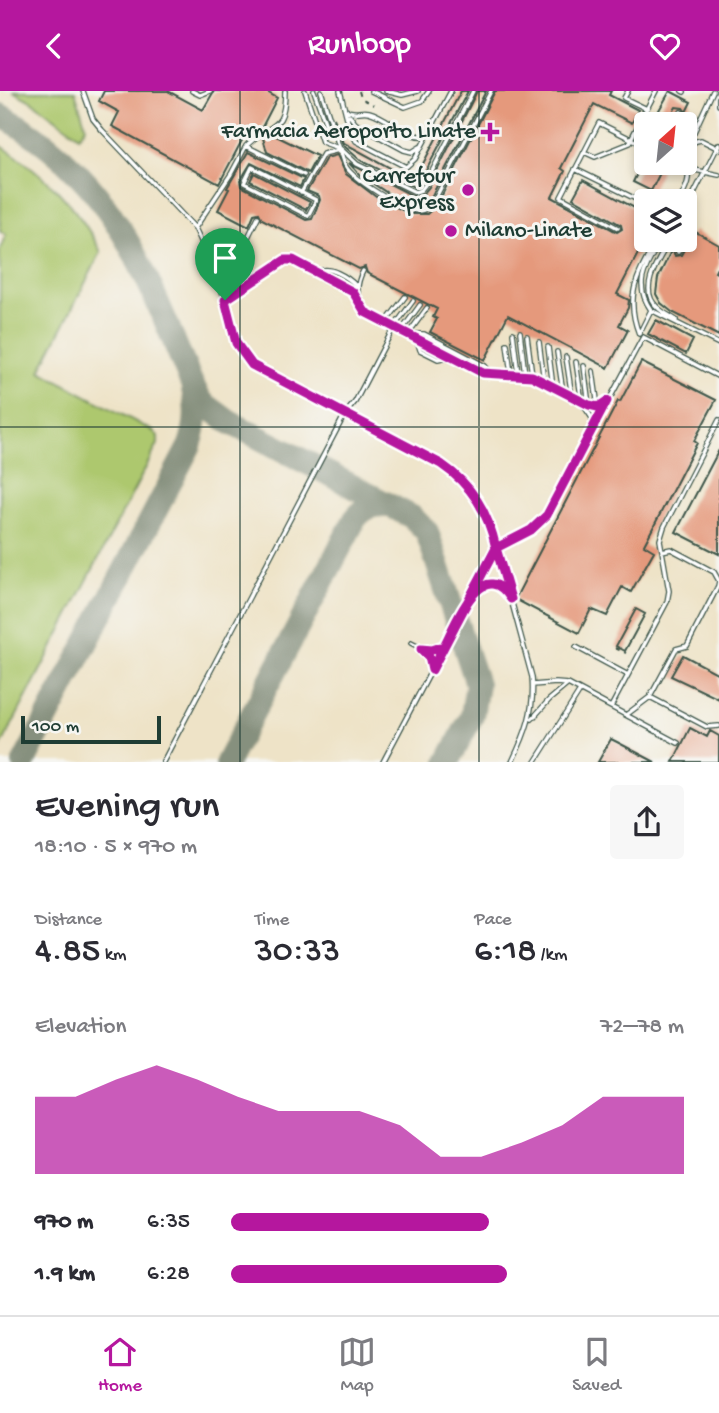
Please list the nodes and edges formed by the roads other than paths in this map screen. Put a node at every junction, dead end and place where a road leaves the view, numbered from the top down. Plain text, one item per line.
1 (83, 91) edge
2 (192, 91) edge
3 (210, 91) edge
4 (285, 91) edge
5 (305, 91) edge
6 (314, 91) edge
7 (321, 91) edge
8 (340, 91) edge
9 (371, 91) edge
10 (386, 91) edge
11 (418, 91) edge
12 (429, 91) edge
13 (451, 91) edge
14 (473, 91) edge
15 (491, 91) edge
16 (628, 91) edge
17 (656, 91) edge
18 (713, 91) edge
19 (719, 98) edge
20 (719, 105) edge
21 (647, 109) junction
22 (346, 110) junction
23 (697, 123) edge
24 (427, 136) junction
25 (321, 137) junction
26 (631, 139) junction
27 (634, 140) edge
28 (697, 141) edge
29 (422, 145) junction
30 (246, 146) junction
31 (718, 147) edge
32 (341, 149) junction
33 (584, 152) junction
34 (575, 169) junction
35 (697, 169) edge
36 (705, 172) junction
37 (304, 175) dead end
38 (719, 176) edge
39 (697, 189) edge
40 (301, 193) junction
41 (634, 198) edge
42 (258, 217) dead end
43 (195, 228) junction
44 (618, 228) dead end
45 (652, 252) edge
46 (653, 252) edge
47 (664, 252) edge
48 (363, 271) dead end
49 (318, 272) junction
50 (219, 285) junction
51 (356, 286) junction
52 (405, 297) dead end
53 (358, 298) junction
54 (225, 300) junction
55 (413, 301) dead end
56 (420, 305) dead end
57 (427, 308) dead end
58 (651, 310) junction
59 (386, 322) junction
60 (394, 327) junction
61 (693, 330) junction
62 (401, 331) junction
63 (520, 332) dead end
64 (513, 333) dead end
65 (408, 334) junction
66 (527, 336) dead end
67 (641, 336) junction
68 (417, 339) junction
69 (539, 342) dead end
70 (507, 344) dead end
71 (719, 344) edge
72 (548, 347) dead end
73 (557, 352) dead end
74 (450, 356) junction
75 (566, 357) dead end
76 (576, 362) dead end
77 (584, 366) dead end
78 (593, 371) dead end
79 (491, 373) junction
80 (511, 374) junction
81 (519, 374) junction
82 (525, 375) junction
83 (532, 376) junction
84 (719, 377) edge
85 (544, 382) junction
86 (553, 387) junction
87 (563, 393) junction
88 (572, 397) junction
89 (607, 401) junction
90 (582, 403) junction
91 (589, 405) junction
92 (598, 407) junction
93 (345, 414) junction
94 (719, 420) edge
95 (593, 429) junction
96 (496, 548) junction
97 (662, 551) junction
98 (713, 572) junction
99 (719, 574) edge
100 (511, 599) junction
101 (467, 601) junction
102 (411, 643) dead end
103 (444, 646) junction
104 (576, 647) dead end
105 (421, 649) junction
106 (432, 670) junction
107 (628, 675) junction
108 (568, 684) junction
109 (533, 685) junction
110 (580, 691) junction
111 (650, 697) junction
112 (611, 707) junction
113 (626, 715) junction
114 (531, 720) junction
115 (719, 726) edge
116 (678, 743) dead end
117 (163, 762) edge
118 (385, 762) edge
119 (512, 762) edge
120 (535, 762) edge

1 - 43 lane
2 - 3 lane
4 - 30 lane
5 - 25 lane
6 - 25 lane
7 - 32 lane
8 - 22 lane
9 - 12 lane
10 - 11 lane
13 - 24 lane
14 - 32 lane
15 - 32 lane
16 - 21 lane
17 - 21 lane
18 - 23 lane
19 - 20 lane
21 - 26 lane
22 - 24 lane
22 - 29 lane
22 - 29 lane
24 - 29 lane
25 - 32 lane
26 - 27 lane
26 - 33 lane
26 - 33 lane
28 - 31 lane
30 - 37 lane
30 - 43 lane
31 - 36 lane
32 - 40 lane
33 - 34 lane
34 - 41 lane
34 - 44 lane
35 - 36 lane
36 - 38 lane
36 - 39 lane
40 - 40 lane
42 - 50 lane
43 - 50 lane
45 - 67 lane
46 - 58 lane
47 - 61 lane
48 - 51 lane
49 - 51 lane
49 - 53 lane
49 - 54 lane
50 - 54 lane
51 - 53 lane
52 - 59 lane
53 - 59 lane
54 - 93 lane
55 - 60 lane
56 - 62 lane
57 - 65 lane
58 - 61 lane
58 - 67 lane
59 - 60 lane
60 - 62 lane
60 - 93 lane
61 - 71 lane
62 - 65 lane
63 - 82 lane
64 - 81 lane
65 - 68 lane
65 - 79 lane
66 - 83 lane
67 - 84 lane
67 - 89 lane
68 - 74 lane
68 - 74 lane
69 - 85 lane
70 - 80 lane
72 - 86 lane
73 - 87 lane
74 - 79 lane
75 - 88 lane
76 - 90 lane
77 - 91 lane
78 - 92 lane
79 - 80 lane
80 - 81 lane
81 - 82 lane
82 - 83 lane
83 - 85 lane
85 - 86 lane
86 - 87 lane
87 - 88 lane
88 - 90 lane
89 - 92 lane
89 - 95 lane
90 - 91 lane
90 - 95 lane
91 - 92 lane
93 - 96 lane
93 - 117 lane
94 - 97 lane
95 - 96 lane
96 - 100 lane
96 - 101 lane
97 - 98 lane
97 - 107 lane
98 - 99 lane
98 - 111 lane
100 - 101 lane
100 - 109 lane
101 - 103 lane
102 - 105 lane
103 - 105 lane
103 - 106 lane
104 - 107 lane
105 - 106 lane
106 - 118 lane
107 - 112 lane
108 - 109 lane
108 - 110 lane
108 - 114 lane
109 - 114 lane
110 - 112 lane
110 - 120 lane
111 - 113 lane
111 - 115 lane
112 - 113 lane
113 - 116 lane
114 - 119 lane

